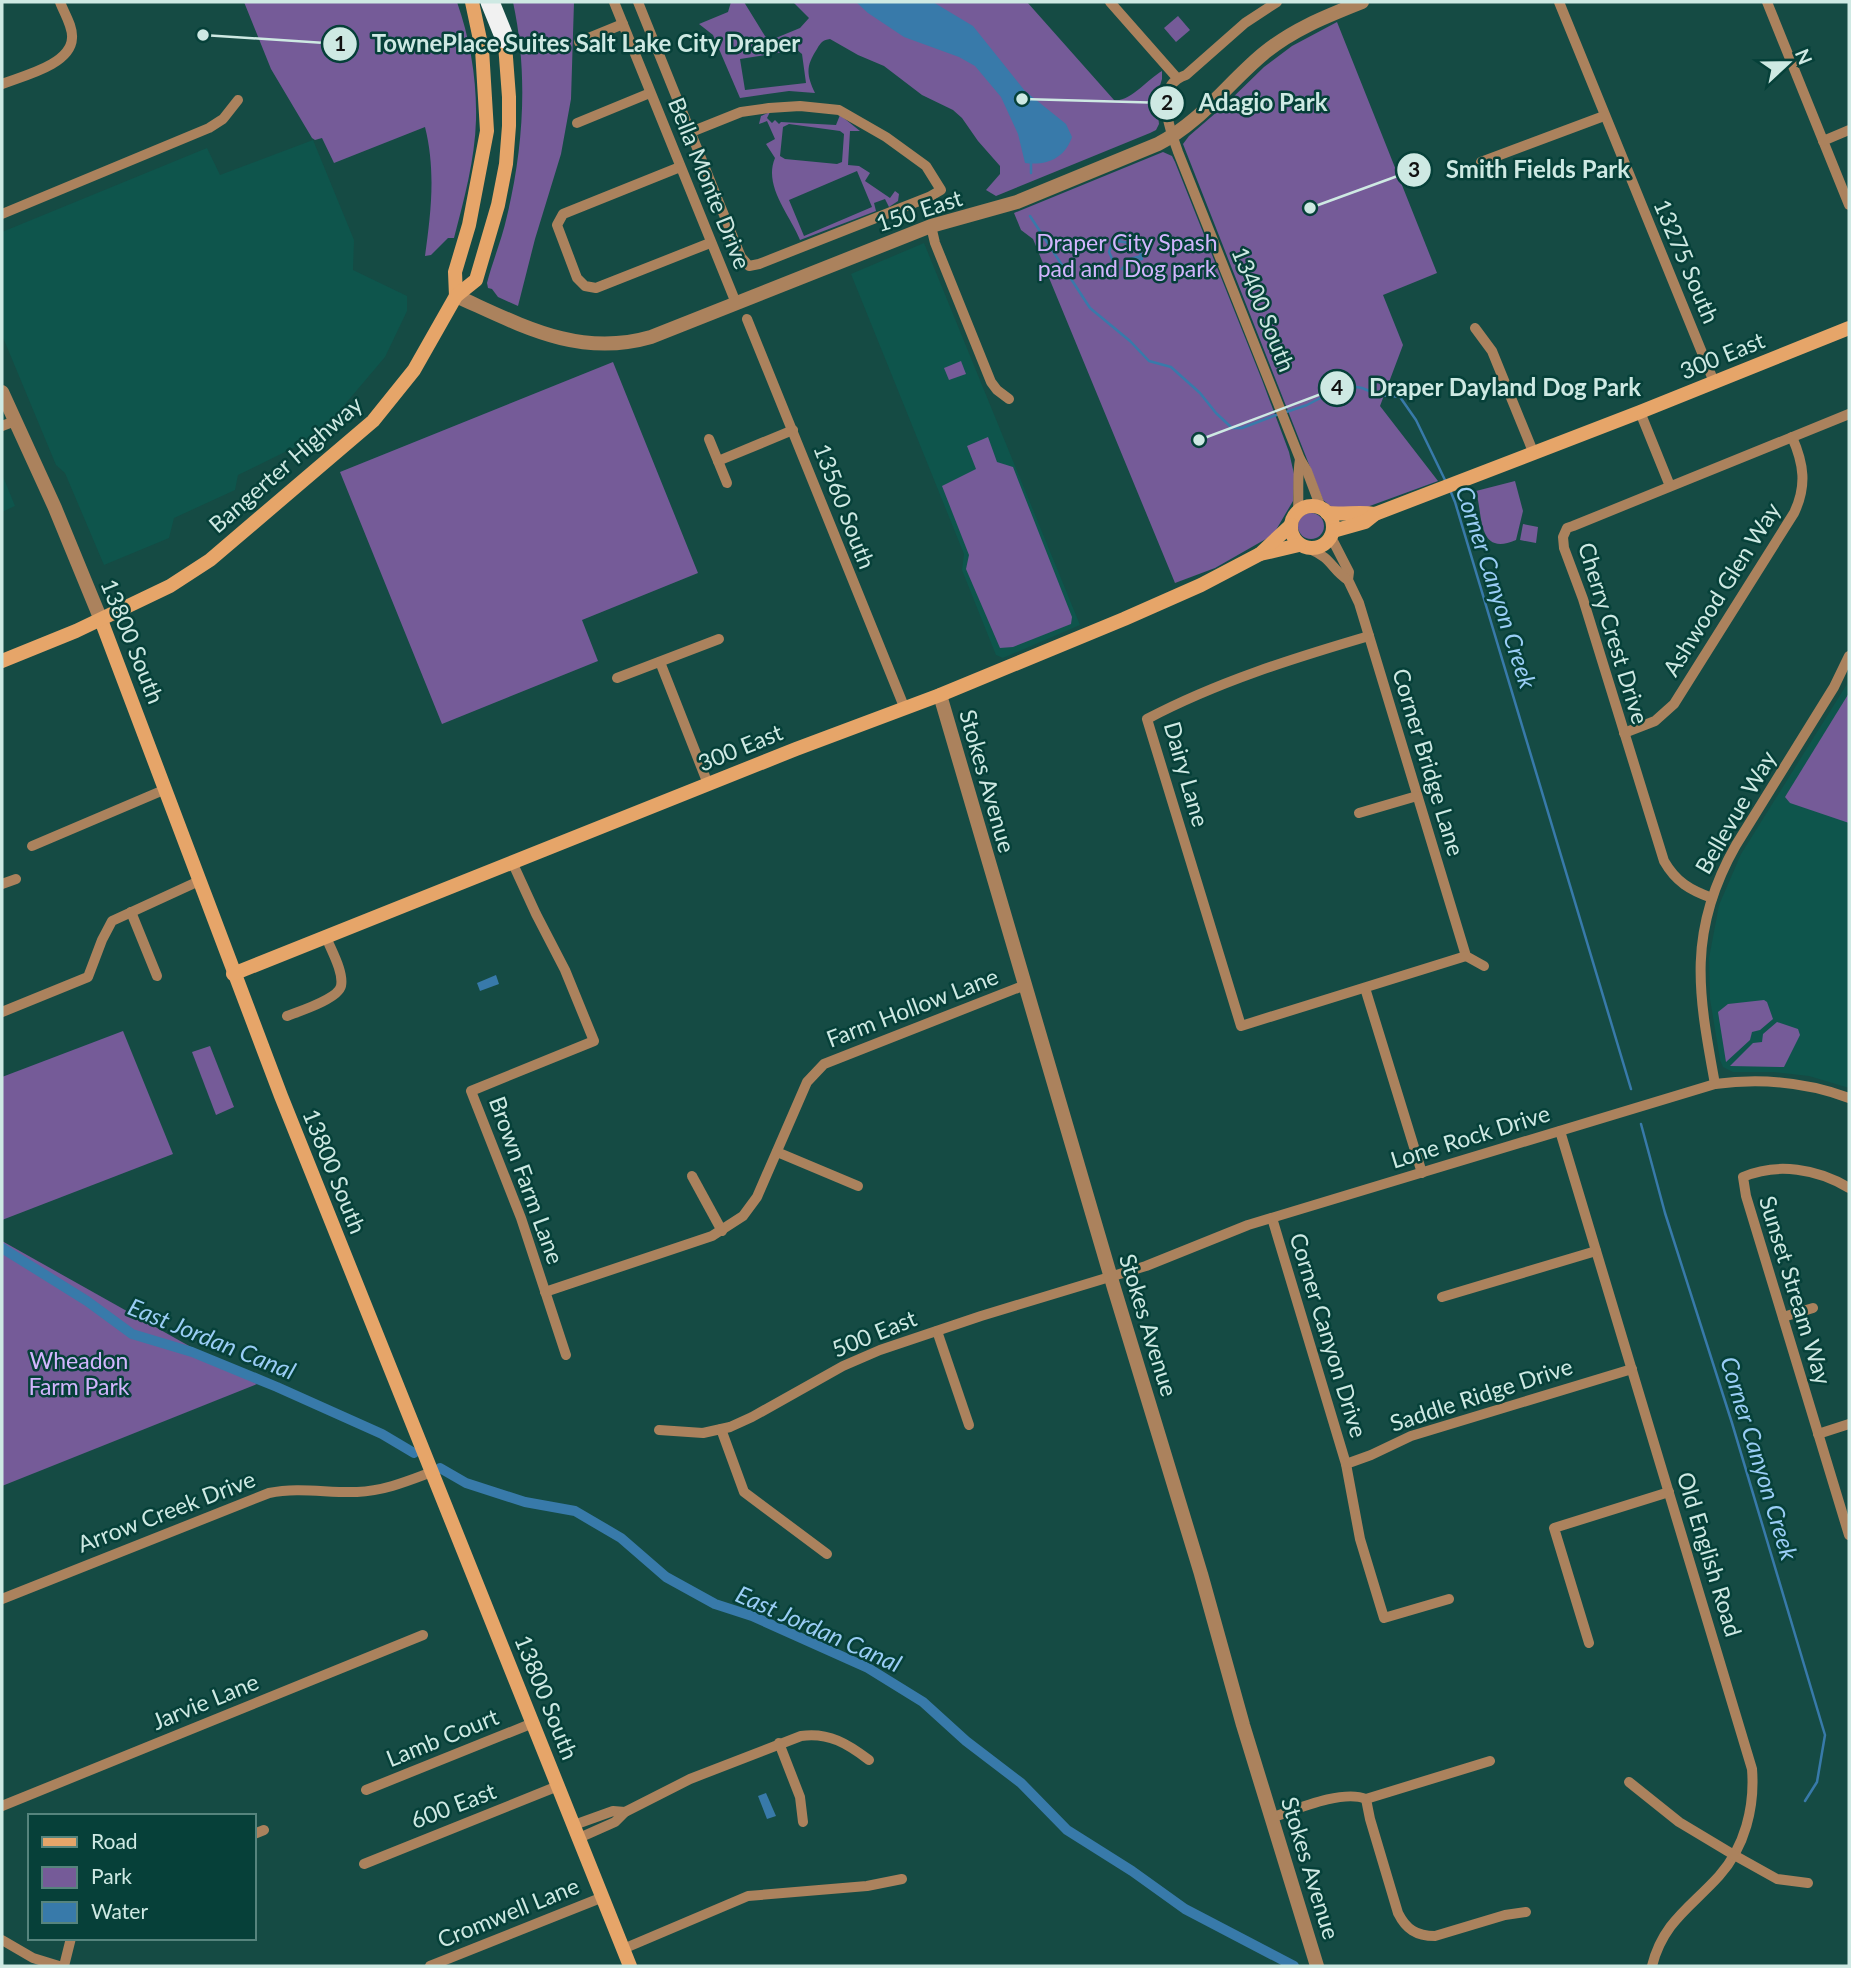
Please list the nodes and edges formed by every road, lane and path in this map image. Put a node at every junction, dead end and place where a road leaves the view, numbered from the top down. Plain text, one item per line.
1 (60, 2) edge
2 (472, 2) edge
3 (490, 2) edge
4 (498, 2) edge
5 (614, 2) edge
6 (638, 2) edge
7 (1110, 2) edge
8 (1276, 2) edge
9 (1362, 2) edge
10 (1559, 2) edge
11 (1767, 2) edge
12 (623, 24) junction
13 (505, 39) junction
14 (579, 42) dead end
15 (1177, 78) junction
16 (2, 84) edge
17 (650, 93) junction
18 (238, 100) dead end
19 (1604, 116) junction
20 (577, 123) dead end
21 (1849, 131) edge
22 (691, 132) junction
23 (1172, 136) junction
24 (1823, 141) junction
25 (1481, 162) dead end
26 (680, 167) junction
27 (1849, 205) edge
28 (2, 214) edge
29 (931, 226) junction
30 (710, 243) junction
31 (456, 296) junction
32 (736, 303) junction
33 (747, 319) dead end
34 (1475, 328) dead end
35 (1849, 328) edge
36 (1714, 382) junction
37 (2, 392) edge
38 (1009, 399) dead end
39 (1640, 412) junction
40 (1849, 414) edge
41 (8, 423) edge
42 (793, 430) junction
43 (1792, 437) junction
44 (709, 439) dead end
45 (1534, 454) junction
46 (1300, 459) junction
47 (718, 461) junction
48 (727, 482) dead end
49 (1670, 486) junction
50 (1298, 511) junction
51 (1324, 511) junction
52 (1376, 514) junction
53 (1290, 525) junction
54 (1332, 534) junction
55 (1305, 547) junction
56 (1260, 554) junction
57 (1348, 580) junction
58 (101, 620) junction
59 (1369, 636) junction
60 (719, 639) dead end
61 (1849, 656) edge
62 (2, 662) edge
63 (660, 662) junction
64 (617, 678) dead end
65 (940, 695) junction
66 (905, 709) junction
67 (1624, 733) junction
68 (708, 784) junction
69 (166, 789) junction
70 (1417, 796) junction
71 (1359, 813) dead end
72 (32, 846) dead end
73 (513, 863) junction
74 (16, 879) dead end
75 (199, 881) junction
76 (2, 884) edge
77 (1712, 898) junction
78 (131, 912) junction
79 (326, 937) junction
80 (1466, 956) junction
81 (1484, 966) dead end
82 (233, 974) junction
83 (157, 976) dead end
84 (1025, 985) junction
85 (1365, 988) junction
86 (2, 1012) edge
87 (287, 1016) dead end
88 (1715, 1084) junction
89 (1849, 1098) edge
90 (1560, 1131) junction
91 (777, 1152) junction
92 (1422, 1173) junction
93 (692, 1176) dead end
94 (858, 1186) dead end
95 (1849, 1188) edge
96 (1272, 1218) junction
97 (722, 1231) junction
98 (1596, 1251) junction
99 (1110, 1277) junction
100 (545, 1292) junction
101 (1442, 1297) dead end
102 (1813, 1308) dead end
103 (1783, 1317) junction
104 (937, 1331) junction
105 (566, 1355) dead end
106 (1632, 1369) junction
107 (969, 1424) dead end
108 (1849, 1424) edge
109 (721, 1429) junction
110 (659, 1430) dead end
111 (1818, 1434) junction
112 (1346, 1464) junction
113 (432, 1472) junction
114 (1669, 1492) junction
115 (1849, 1535) edge
116 (827, 1554) dead end
117 (2, 1599) edge
118 (1450, 1599) dead end
119 (423, 1635) dead end
120 (1589, 1643) dead end
121 (533, 1723) junction
122 (779, 1743) junction
123 (869, 1760) dead end
124 (1490, 1761) dead end
125 (1629, 1782) dead end
126 (558, 1786) junction
127 (366, 1790) dead end
128 (1366, 1799) junction
129 (2, 1806) edge
130 (1271, 1818) junction
131 (803, 1822) dead end
132 (576, 1831) junction
133 (1734, 1855) junction
134 (364, 1864) dead end
135 (902, 1879) dead end
136 (1808, 1883) dead end
137 (603, 1897) junction
138 (1526, 1912) dead end
139 (2, 1940) edge
140 (70, 1940) edge
141 (624, 1949) junction
142 (61, 1966) edge
143 (430, 1966) edge
144 (631, 1966) edge
145 (1317, 1966) edge
146 (1652, 1966) edge

1 - 16 street
2 - 31 main road, Bangerter Highway
3 - 13 highway
4 - 13 main road, Bangerter Highway
5 - 12 street, Bella Monte Drive
6 - 22 street
7 - 15 street
8 - 15 street
9 - 23 street, 150 East
10 - 19 street, 13275 South
11 - 24 street
12 - 14 street
12 - 17 street, Bella Monte Drive
13 - 31 main road, Bangerter Highway
15 - 23 street, 13400 South
17 - 20 street
17 - 26 street, Bella Monte Drive
18 - 28 street
19 - 25 street
19 - 36 street, 13275 South
21 - 24 street
22 - 22 street
23 - 29 street, 150 East
23 - 46 street, 13400 South
24 - 27 street
26 - 30 street, Bella Monte Drive
26 - 30 street
29 - 32 street, 150 East
29 - 38 street
30 - 32 street, Bella Monte Drive
31 - 32 street, 150 East
31 - 58 main road, Bangerter Highway
33 - 42 street, 13560 South
34 - 45 street
35 - 36 main road, 300 East
36 - 39 main road, 300 East
37 - 41 street, 13800 South
39 - 45 main road, 300 East
39 - 49 street
40 - 43 street, Cherry Crest Drive
41 - 58 street, 13800 South
42 - 47 street
42 - 66 street, 13560 South
43 - 49 street, Cherry Crest Drive
43 - 67 street, Ashwood Glen Way
44 - 47 street
45 - 52 main road, 300 East
46 - 50 street, 13400 South
46 - 51 street, 13400 South
47 - 48 street
49 - 67 street, Cherry Crest Drive
50 - 51 main road
50 - 53 main road
51 - 52 main road, 300 East
51 - 54 main road
52 - 54 main road, 300 East
53 - 55 main road
53 - 56 main road, 300 East
54 - 55 main road
54 - 57 street, Corner Bridge Lane
55 - 56 main road, 300 East
55 - 57 street, Corner Bridge Lane
56 - 65 main road, 300 East
57 - 59 street, Corner Bridge Lane
58 - 62 main road, Bangerter Highway
58 - 69 main road, 13800 South
59 - 70 street, Corner Bridge Lane
59 - 85 street, Dairy Lane
60 - 63 street
61 - 77 street, Bellevue Way
63 - 64 street
63 - 68 street
65 - 66 main road, 300 East
65 - 84 street, Stokes Avenue
66 - 68 main road, 300 East
67 - 77 street, Cherry Crest Drive
68 - 73 main road, 300 East
69 - 72 street
69 - 75 main road, 13800 South
70 - 71 street
70 - 80 street, Corner Bridge Lane
73 - 79 main road, 300 East
73 - 100 street, Brown Farm Lane
74 - 76 street
75 - 78 street
75 - 82 main road, 13800 South
77 - 88 street, Bellevue Way
78 - 83 street
78 - 86 street
79 - 82 main road, 300 East
79 - 87 street
80 - 81 street
80 - 85 street
82 - 113 main road, 13800 South
84 - 91 street, Farm Hollow Lane
84 - 99 street, Stokes Avenue
85 - 92 street
88 - 89 street, Lone Rock Drive
88 - 90 street, Lone Rock Drive
90 - 92 street, Lone Rock Drive
90 - 98 street, Old English Road
91 - 94 street
91 - 97 street, Farm Hollow Lane
92 - 96 street, Lone Rock Drive
93 - 97 street
95 - 103 street, Sunset Stream Way
96 - 99 street, Lone Rock Drive
96 - 112 street, Corner Canyon Drive
97 - 100 street, Farm Hollow Lane
98 - 101 street
98 - 106 street, Old English Road
99 - 104 street, 500 East
99 - 130 street, Stokes Avenue
100 - 105 street, Brown Farm Lane
102 - 103 street
103 - 111 street, Sunset Stream Way
104 - 107 street
104 - 109 street, 500 East
106 - 112 street, Saddle Ridge Drive
106 - 114 street, Old English Road
108 - 111 street
109 - 110 street, 500 East
109 - 116 street
111 - 115 street, Sunset Stream Way
112 - 118 street, Corner Canyon Drive
113 - 117 street, Arrow Creek Drive
113 - 121 main road, 13800 South
114 - 120 street
114 - 133 street, Old English Road
119 - 129 street, Jarvie Lane
121 - 126 main road, 13800 South
121 - 127 street, Lamb Court
122 - 123 street
122 - 131 street
122 - 132 street
124 - 128 street
125 - 133 street
126 - 132 main road, 13800 South
126 - 134 street, 600 East
128 - 130 street
128 - 138 street
130 - 145 street, Stokes Avenue
132 - 137 main road, 13800 South
133 - 136 street
133 - 146 street, Old English Road
135 - 141 street
137 - 141 main road, 13800 South
137 - 143 street, Cromwell Lane
139 - 142 street
140 - 142 street
141 - 144 main road, 13800 South

